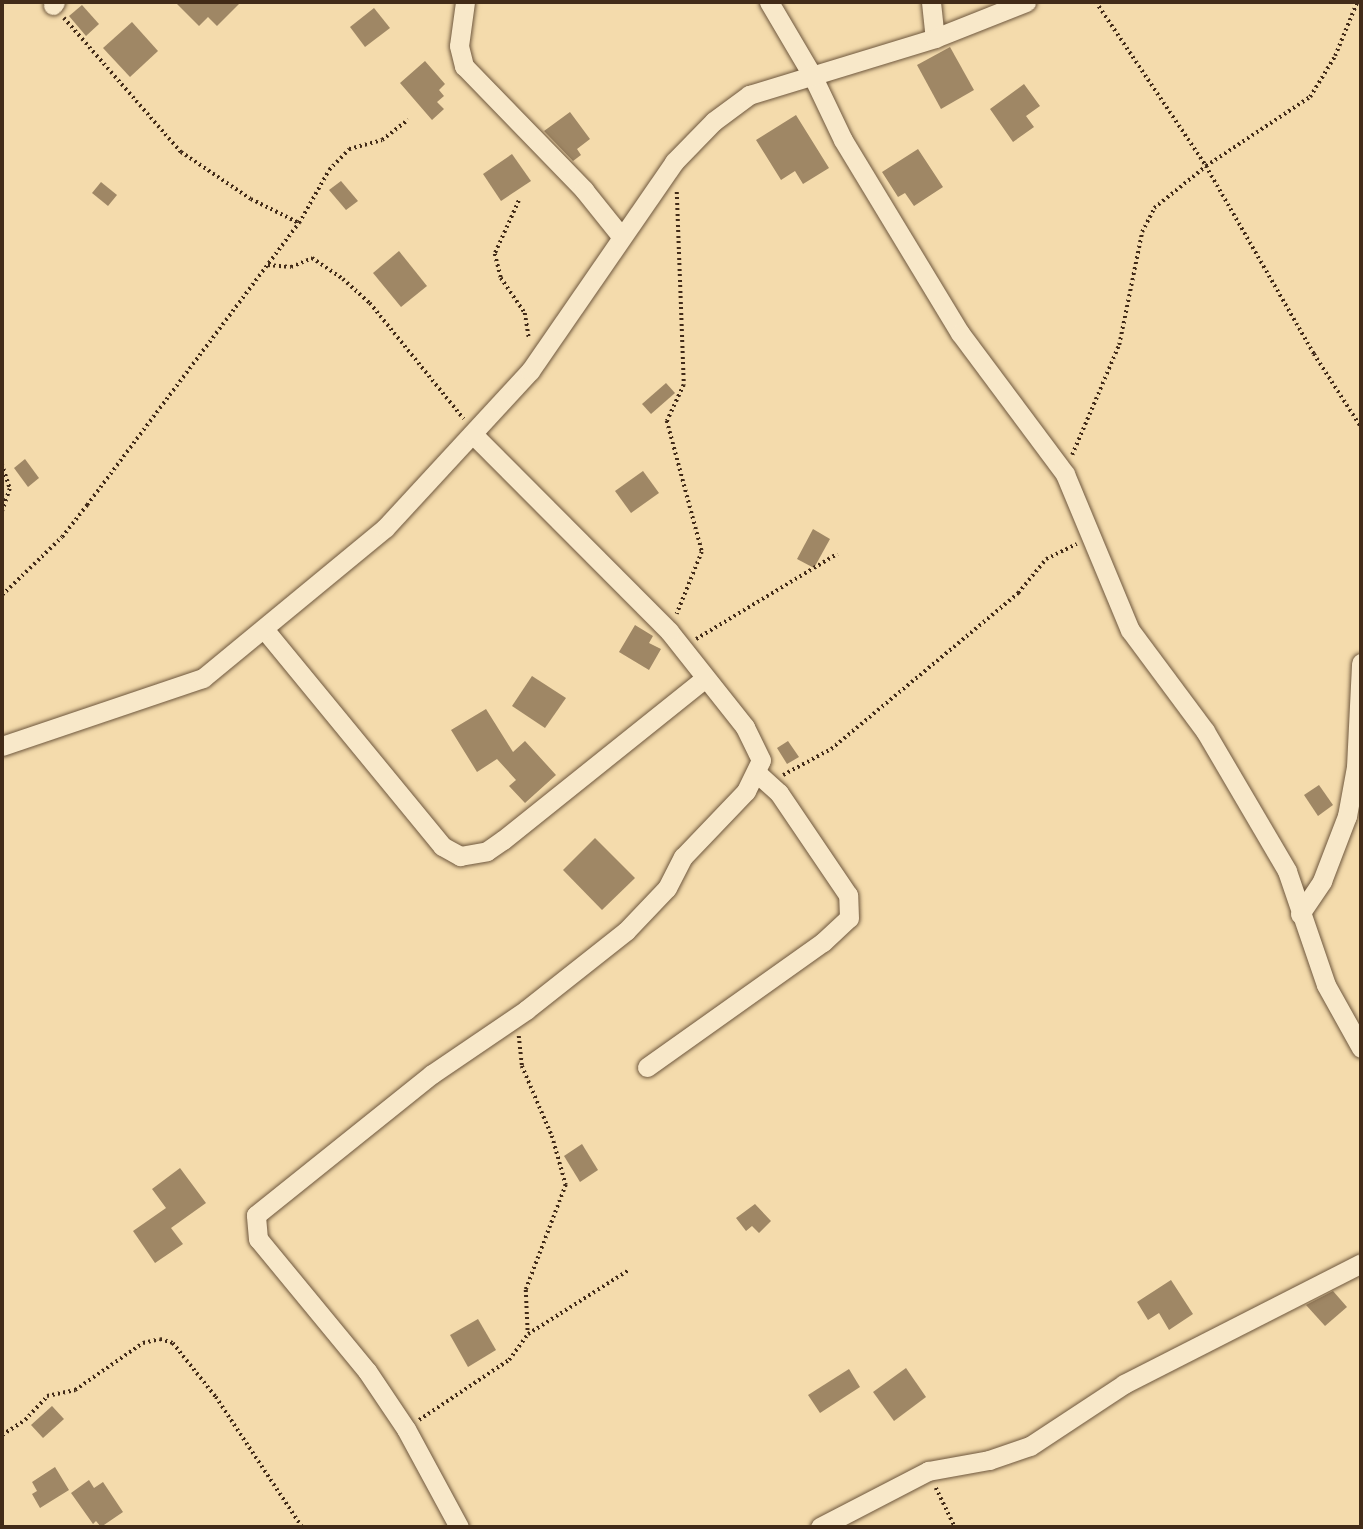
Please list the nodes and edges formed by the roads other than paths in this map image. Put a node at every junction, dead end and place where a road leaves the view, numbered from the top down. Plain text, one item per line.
1 (465, 2) edge
2 (769, 2) edge
3 (931, 2) edge
4 (1026, 2) edge
5 (935, 38) junction
6 (813, 75) junction
7 (620, 235) junction
8 (474, 435) junction
9 (264, 629) junction
10 (1361, 663) edge
11 (705, 678) junction
12 (2, 746) edge
13 (763, 778) junction
14 (1300, 914) junction
15 (1361, 1048) edge
16 (647, 1067) dead end
17 (1361, 1263) edge
18 (459, 1527) edge
19 (820, 1527) edge

1 - 7 street
2 - 6 street
3 - 5 street
4 - 5 street
5 - 6 street
6 - 7 street
6 - 14 street
7 - 8 street
8 - 9 street
8 - 11 street
9 - 11 street
9 - 12 street
10 - 14 street
11 - 13 street
13 - 16 street
13 - 18 street
14 - 15 street
17 - 19 street

